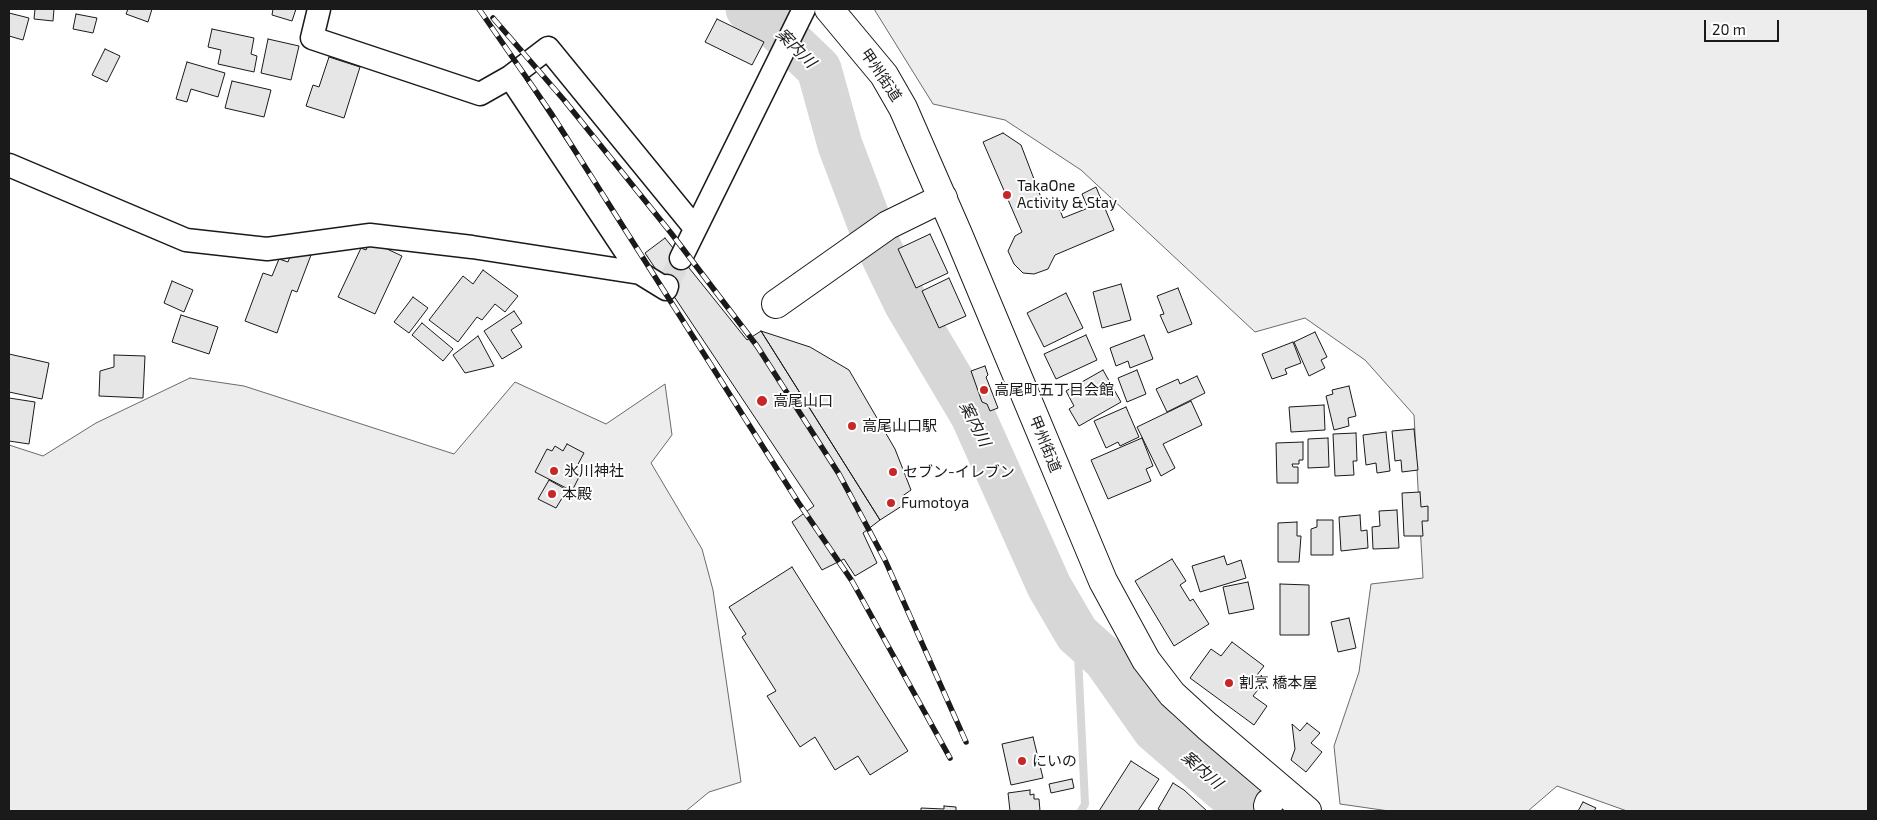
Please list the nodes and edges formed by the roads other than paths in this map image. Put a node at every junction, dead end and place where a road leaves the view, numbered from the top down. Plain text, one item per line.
1 (320, 9) edge
2 (829, 9) edge
3 (802, 11) edge
4 (510, 77) junction
5 (9, 164) edge
6 (943, 198) junction
7 (695, 228) junction
8 (681, 258) tunnel mouth
9 (640, 273) junction
10 (667, 286) dead end
11 (776, 304) dead end
12 (1270, 802) edge
13 (1307, 811) edge

1 - 4 street
2 - 6 main road, 甲州街道
3 - 7 street
4 - 7 street
4 - 9 street
5 - 9 street
6 - 11 main road
6 - 12 main road, 甲州街道
7 - 8 street
9 - 10 street
12 - 13 main road, 甲州街道

